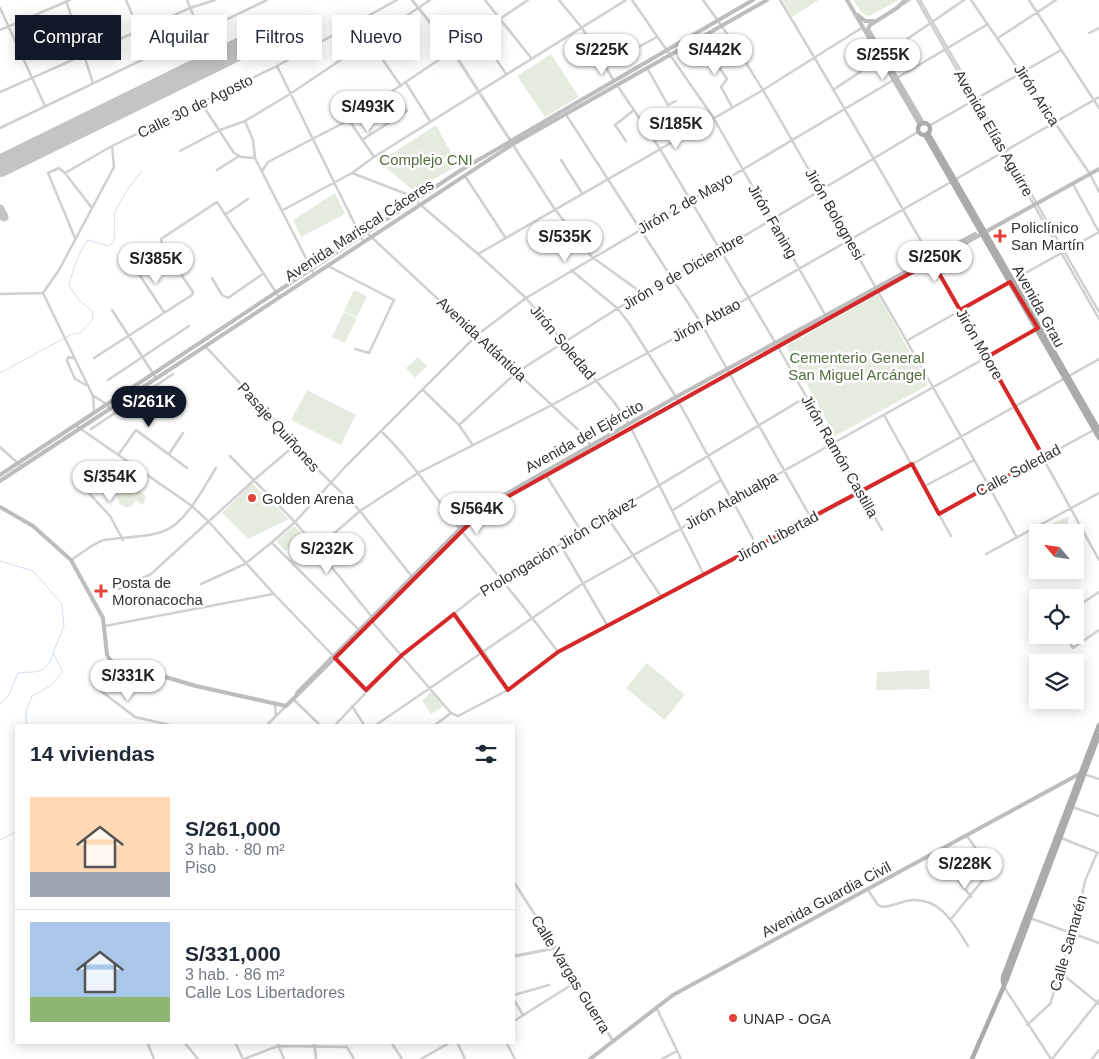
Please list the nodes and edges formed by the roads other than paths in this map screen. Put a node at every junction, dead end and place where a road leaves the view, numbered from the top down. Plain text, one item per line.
1 (68, 0) edge
2 (126, 0) edge
3 (187, 0) edge
4 (215, 0) edge
5 (267, 0) edge
6 (397, 0) edge
7 (412, 0) edge
8 (430, 0) edge
9 (485, 0) edge
10 (528, 0) edge
11 (559, 0) edge
12 (626, 0) edge
13 (632, 0) edge
14 (703, 0) edge
15 (753, 0) edge
16 (767, 0) edge
17 (780, 0) edge
18 (847, 0) edge
19 (905, 0) edge
20 (910, 0) edge
21 (919, 0) edge
22 (964, 0) edge
23 (971, 0) edge
24 (1029, 0) edge
25 (1056, 0) edge
26 (262, 1) edge
27 (419, 7) junction
28 (0, 8) edge
29 (190, 8) junction
30 (897, 8) junction
31 (853, 10) junction
32 (1037, 11) junction
33 (1, 13) edge
34 (72, 15) edge
35 (132, 15) edge
36 (174, 15) edge
37 (193, 15) edge
38 (371, 15) edge
39 (407, 15) edge
40 (498, 15) edge
41 (501, 18) joint
42 (227, 19) edge
43 (879, 19) junction
44 (718, 20) junction
45 (430, 21) edge
46 (932, 23) junction
47 (988, 24) junction
48 (9, 25) junction
49 (722, 26) junction
50 (863, 27) junction
51 (582, 28) junction
52 (1099, 28) edge
53 (0, 30) edge
54 (1089, 33) dead end
55 (332, 36) edge
56 (657, 36) junction
57 (998, 38) junction
58 (700, 39) junction
59 (947, 49) junction
60 (666, 50) junction
61 (1061, 50) junction
62 (670, 56) junction
63 (814, 57) junction
64 (882, 57) junction
65 (532, 58) junction
66 (70, 60) edge
67 (85, 60) edge
68 (142, 60) edge
69 (340, 60) edge
70 (383, 60) edge
71 (438, 60) edge
72 (458, 60) edge
73 (497, 60) edge
74 (604, 65) junction
75 (276, 66) junction
76 (647, 68) junction
77 (1022, 72) junction
78 (506, 74) junction
79 (32, 77) junction
80 (614, 80) junction
81 (895, 80) junction
82 (93, 83) junction
83 (406, 83) junction
84 (616, 85) junction
85 (401, 86) junction
86 (763, 90) junction
87 (834, 90) junction
88 (393, 91) junction
89 (0, 92) edge
90 (478, 92) junction
91 (290, 94) junction
92 (1099, 97) edge
93 (976, 99) junction
94 (1094, 100) junction
95 (676, 101) dead end
96 (201, 103) junction
97 (45, 106) junction
98 (732, 107) junction
99 (1099, 108) edge
100 (634, 110) junction
101 (844, 110) junction
102 (564, 112) junction
103 (713, 118) junction
104 (349, 120) junction
105 (245, 121) junction
106 (430, 121) junction
107 (1055, 122) junction
108 (922, 124) junction
109 (929, 126) junction
110 (0, 128) edge
111 (220, 130) junction
112 (918, 132) junction
113 (927, 134) junction
114 (312, 140) junction
115 (362, 140) junction
116 (793, 140) junction
117 (626, 141) dead end
118 (511, 142) junction
119 (112, 146) junction
120 (660, 149) junction
121 (1005, 150) junction
122 (180, 151) dead end
123 (239, 156) junction
124 (374, 157) junction
125 (256, 159) junction
126 (873, 159) junction
127 (561, 160) dead end
128 (265, 165) junction
129 (217, 170) dead end
130 (262, 170) junction
131 (743, 170) junction
132 (1099, 170) edge
133 (65, 173) junction
134 (352, 173) junction
135 (464, 174) junction
136 (1090, 174) junction
137 (607, 179) junction
138 (954, 180) junction
139 (334, 182) junction
140 (1073, 184) junction
141 (821, 191) junction
142 (1099, 192) edge
143 (582, 193) junction
144 (248, 199) dead end
145 (416, 199) junction
146 (690, 199) junction
147 (421, 203) junction
148 (1035, 204) junction
149 (92, 208) junction
150 (554, 208) junction
151 (283, 210) junction
152 (904, 210) junction
153 (226, 214) junction
154 (771, 220) junction
155 (640, 229) junction
156 (366, 232) junction
157 (984, 232) junction
158 (1099, 232) edge
159 (360, 236) junction
160 (370, 236) junction
161 (505, 237) junction
162 (363, 241) junction
163 (850, 241) junction
164 (74, 243) junction
165 (719, 251) junction
166 (1064, 253) junction
167 (478, 254) junction
168 (592, 257) junction
169 (148, 258) dead end
170 (931, 260) junction
171 (327, 265) junction
172 (800, 269) junction
173 (311, 270) junction
174 (570, 270) junction
175 (264, 273) junction
176 (314, 274) junction
177 (670, 277) junction
178 (212, 278) dead end
179 (1012, 280) junction
180 (878, 289) junction
181 (43, 293) junction
182 (642, 293) junction
183 (0, 294) edge
184 (278, 295) junction
185 (526, 298) junction
186 (748, 298) junction
187 (1089, 298) junction
188 (617, 308) junction
189 (112, 310) dead end
190 (960, 310) junction
191 (164, 312) junction
192 (1099, 312) edge
193 (827, 318) junction
194 (1099, 319) edge
195 (701, 323) junction
196 (189, 326) dead end
197 (1039, 328) junction
198 (477, 335) junction
199 (128, 336) junction
200 (908, 340) junction
201 (564, 343) junction
202 (203, 344) junction
203 (777, 345) junction
204 (355, 349) dead end
205 (648, 352) junction
206 (142, 357) junction
207 (987, 357) junction
208 (73, 358) junction
209 (94, 358) dead end
210 (1099, 359) edge
211 (517, 372) junction
212 (728, 372) junction
213 (153, 374) junction
214 (173, 374) dead end
215 (1066, 377) junction
216 (156, 378) junction
217 (108, 380) dead end
218 (596, 380) junction
219 (88, 385) junction
220 (934, 386) junction
221 (422, 389) junction
222 (93, 396) junction
223 (676, 397) junction
224 (806, 397) junction
225 (677, 402) junction
226 (106, 404) junction
227 (552, 405) junction
228 (1015, 405) junction
229 (110, 409) junction
230 (94, 412) junction
231 (884, 416) junction
232 (75, 425) junction
233 (458, 425) junction
234 (758, 425) junction
235 (630, 426) junction
236 (80, 429) junction
237 (91, 429) dead end
238 (1097, 429) edge
239 (381, 432) junction
240 (183, 433) dead end
241 (962, 436) junction
242 (1099, 438) edge
243 (472, 444) junction
244 (834, 444) junction
245 (294, 446) junction
246 (0, 447) edge
247 (590, 448) junction
248 (169, 454) junction
249 (707, 454) junction
250 (118, 455) junction
251 (230, 456) dead end
252 (1043, 456) junction
253 (974, 460) junction
254 (19, 462) junction
255 (912, 464) junction
256 (22, 467) junction
257 (187, 468) dead end
258 (216, 468) dead end
259 (552, 469) junction
260 (785, 470) junction
261 (418, 473) junction
262 (0, 475) edge
263 (546, 475) junction
264 (77, 480) dead end
265 (254, 480) junction
266 (721, 480) junction
267 (0, 481) edge
268 (331, 484) junction
269 (660, 484) junction
270 (989, 485) junction
271 (925, 486) junction
272 (861, 492) junction
273 (1099, 493) edge
274 (732, 499) junction
275 (192, 506) junction
276 (0, 507) edge
277 (1072, 509) junction
278 (673, 510) junction
279 (360, 511) junction
280 (939, 514) junction
281 (607, 516) junction
282 (811, 518) junction
283 (209, 522) junction
284 (295, 522) junction
285 (682, 528) junction
286 (461, 530) junction
287 (581, 530) junction
288 (882, 530) dead end
289 (951, 536) dead end
290 (1017, 538) junction
291 (123, 540) junction
292 (271, 543) junction
293 (560, 544) junction
294 (757, 546) junction
295 (317, 548) junction
296 (986, 554) dead end
297 (634, 555) junction
298 (71, 560) junction
299 (1099, 560) edge
300 (245, 564) junction
301 (704, 575) junction
302 (414, 578) junction
303 (502, 578) junction
304 (201, 584) dead end
305 (582, 584) junction
306 (118, 589) dead end
307 (1099, 592) edge
308 (274, 594) junction
309 (661, 596) junction
310 (1084, 602) edge
311 (454, 614) junction
312 (532, 617) junction
313 (372, 619) junction
314 (607, 625) junction
315 (105, 626) junction
316 (1099, 630) edge
317 (360, 631) junction
318 (1084, 641) edge
319 (484, 652) junction
320 (558, 652) junction
321 (402, 655) junction
322 (334, 657) junction
323 (115, 663) junction
324 (430, 687) junction
325 (366, 690) junction
326 (508, 690) junction
327 (293, 699) junction
328 (275, 703) junction
329 (286, 706) junction
330 (352, 706) junction
331 (451, 713) junction
332 (275, 717) junction
333 (166, 724) edge
334 (269, 724) edge
335 (319, 724) edge
336 (335, 724) edge
337 (363, 724) edge
338 (377, 724) edge
339 (436, 724) edge
340 (1099, 725) edge
341 (1097, 737) edge
342 (1082, 773) junction
343 (1099, 779) edge
344 (1070, 807) junction
345 (1099, 816) edge
346 (967, 836) junction
347 (1059, 837) junction
348 (938, 852) junction
349 (1098, 853) edge
350 (1099, 857) edge
351 (515, 884) edge
352 (868, 890) junction
353 (518, 891) junction
354 (515, 893) edge
355 (970, 897) junction
356 (1028, 917) junction
357 (951, 919) junction
358 (1073, 934) junction
359 (1099, 943) edge
360 (968, 946) dead end
361 (556, 948) junction
362 (515, 956) edge
363 (1061, 973) junction
364 (576, 982) junction
365 (1002, 984) junction
366 (549, 985) dead end
367 (515, 995) edge
368 (515, 1002) edge
369 (1098, 1002) edge
370 (656, 1007) junction
371 (522, 1015) junction
372 (515, 1020) edge
373 (1027, 1025) junction
374 (613, 1041) junction
375 (148, 1044) edge
376 (186, 1044) edge
377 (235, 1044) edge
378 (277, 1044) edge
379 (314, 1044) edge
380 (392, 1044) edge
381 (447, 1044) edge
382 (458, 1044) edge
383 (507, 1044) edge
384 (313, 1048) junction
385 (1099, 1050) edge
386 (677, 1051) junction
387 (154, 1059) edge
388 (198, 1059) edge
389 (244, 1059) edge
390 (284, 1059) edge
391 (316, 1059) edge
392 (354, 1059) edge
393 (402, 1059) edge
394 (421, 1059) edge
395 (465, 1059) edge
396 (515, 1059) edge
397 (590, 1059) edge
398 (662, 1059) edge
399 (681, 1059) edge
400 (972, 1059) edge
401 (1051, 1059) edge
402 (1092, 1059) edge

1 - 34 street
1 - 48 street
2 - 35 street
3 - 29 street
4 - 29 street
5 - 26 street
6 - 38 street, Calle 30 de Agosto
7 - 27 street
8 - 27 street
9 - 40 street
10 - 41 street
11 - 51 street, Jirón Ramón Castilla
12 - 51 street
13 - 56 street, Jirón Faning
14 - 44 street, Jirón Bolognesi
15 - 44 main road, Avenida Mariscal Cáceres
16 - 49 main road, Avenida Mariscal Cáceres
17 - 63 street, Jirón Moore
18 - 31 main road
19 - 30 main road
20 - 30 street
21 - 46 street, Avenida Elías Aguirre
22 - 46 street
23 - 47 street, Jirón Arica
24 - 32 street
25 - 32 street
26 - 42 street
27 - 39 street
27 - 45 street
28 - 33 street
29 - 36 street
29 - 37 street
30 - 43 main road
31 - 43 main road
31 - 50 main road
32 - 57 street
32 - 61 street
33 - 48 street
41 - 65 street
43 - 64 main road
44 - 49 street, Jirón Bolognesi
44 - 60 main road, Avenida Mariscal Cáceres
46 - 59 street, Avenida Elías Aguirre
46 - 64 street
47 - 57 street, Jirón Arica
47 - 59 street, Jirón 2 de Mayo
48 - 53 street
48 - 79 street
49 - 58 main road, Avenida Mariscal Cáceres
49 - 86 street, Jirón Bolognesi
50 - 63 street
50 - 64 main road
51 - 65 street
51 - 74 street, Jirón Ramón Castilla
52 - 54 street
55 - 75 street, Calle 30 de Agosto
56 - 60 street, Jirón Faning
56 - 74 street
57 - 77 street, Jirón Arica
58 - 62 main road, Avenida Mariscal Cáceres
58 - 98 street
59 - 81 street, Jirón 2 de Mayo
59 - 93 street, Avenida Elías Aguirre
60 - 62 street, Jirón Faning
60 - 80 main road, Avenida Mariscal Cáceres
61 - 77 street
61 - 94 street
62 - 76 main road, Avenida Mariscal Cáceres
62 - 103 street, Jirón Faning
63 - 86 street
63 - 87 street, Jirón Moore
64 - 81 main road
64 - 87 street
65 - 78 street
66 - 79 street
67 - 82 street
68 - 82 street
69 - 91 street
70 - 85 street
71 - 83 street
72 - 90 street
73 - 78 street
74 - 80 street, Jirón Ramón Castilla
75 - 91 street
75 - 96 street, Calle 30 de Agosto
76 - 84 main road, Avenida Mariscal Cáceres
76 - 95 street
77 - 93 street
77 - 107 street, Jirón Arica
78 - 90 street
79 - 89 street
79 - 97 street
80 - 84 street, Jirón Ramón Castilla
80 - 102 main road, Avenida Mariscal Cáceres
81 - 101 street, Jirón 2 de Mayo
81 - 108 main road
82 - 97 street
83 - 85 street
83 - 106 street
84 - 100 street, Jirón Ramón Castilla
84 - 102 main road, Avenida Mariscal Cáceres
85 - 88 street
86 - 98 street
86 - 116 street, Jirón Bolognesi
87 - 101 street, Jirón Moore
88 - 104 street
88 - 115 street
90 - 106 street
90 - 118 street
91 - 105 street
91 - 114 street
92 - 94 street, Jirón Abtao
93 - 109 street
93 - 121 street, Avenida Elías Aguirre
94 - 99 street
94 - 107 street, Jirón Abtao
96 - 111 street
96 - 119 street, Calle 30 de Agosto
97 - 110 street
98 - 103 street
100 - 117 street
100 - 120 street, Jirón Ramón Castilla
101 - 116 street, Jirón 2 de Mayo
101 - 126 street, Jirón Moore
102 - 118 main road, Avenida Mariscal Cáceres
102 - 137 street
103 - 120 street
103 - 131 street, Jirón Faning
104 - 114 street
104 - 115 street
105 - 111 street
105 - 125 street
106 - 124 street
107 - 121 street, Jirón Abtao
107 - 136 street, Jirón Arica
108 - 109 main road
108 - 112 main road
109 - 113 main road
111 - 122 street
111 - 123 street
112 - 113 main road
112 - 126 street, Jirón 9 de Diciembre
113 - 138 main road, Avenida Grau
114 - 128 street
114 - 139 street
115 - 124 street
116 - 131 street, Jirón 2 de Mayo
116 - 141 street, Jirón Bolognesi
118 - 135 main road, Avenida Mariscal Cáceres
118 - 145 main road, Avenida Mariscal Cáceres
118 - 150 street
119 - 133 street, Calle 30 de Agosto
119 - 149 street
120 - 137 street
120 - 146 street, Jirón Ramón Castilla
121 - 138 street, Jirón Abtao
121 - 148 street, Avenida Elías Aguirre
123 - 125 street
123 - 129 street
124 - 134 street
125 - 128 street
125 - 130 street
126 - 141 street, Jirón 9 de Diciembre
126 - 152 street, Jirón Moore
127 - 143 street
128 - 130 street
130 - 151 street
131 - 146 street, Jirón 2 de Mayo
131 - 154 street, Jirón Faning
132 - 136 main road, Avenida del Ejército
133 - 149 street
133 - 164 street, Calle 30 de Agosto
134 - 139 street
134 - 145 street, Jirón Soledad
135 - 147 main road, Avenida Mariscal Cáceres
135 - 161 street
136 - 140 main road, Avenida del Ejército
136 - 142 street, Jirón Arica
137 - 143 street
137 - 155 street
138 - 152 street, Jirón Abtao
138 - 157 main road, Avenida Grau
139 - 151 street
139 - 159 street
140 - 148 main road, Avenida del Ejército
140 - 158 street
141 - 154 street, Jirón 9 de Diciembre
141 - 163 street, Jirón Bolognesi
143 - 150 street
144 - 153 street
145 - 147 street, Jirón Soledad
145 - 156 main road, Avenida Mariscal Cáceres
146 - 155 street, Jirón 2 de Mayo
146 - 165 street, Jirón Ramón Castilla
147 - 160 main road, Avenida Mariscal Cáceres
147 - 167 street, Jirón Soledad
148 - 157 main road, Avenida del Ejército
148 - 166 street, Avenida Elías Aguirre
149 - 164 street
150 - 161 street
150 - 168 street
151 - 173 street
152 - 163 street, Jirón Abtao
152 - 170 street, Jirón Moore
153 - 175 street
153 - 191 street
154 - 165 street, Jirón 9 de Diciembre
154 - 172 street, Jirón Faning
155 - 168 street, Jirón 2 de Mayo
155 - 177 street
156 - 159 main road, Avenida Mariscal Cáceres
156 - 160 street, Avenida Atlántida
157 - 170 main road, Avenida del Ejército
157 - 179 main road, Avenida Grau
158 - 166 street
159 - 162 street
159 - 173 main road, Avenida Mariscal Cáceres
160 - 162 main road, Avenida Mariscal Cáceres
160 - 198 street, Avenida Atlántida
161 - 167 street
162 - 171 main road, Avenida Mariscal Cáceres
163 - 172 street, Jirón Abtao
163 - 180 street, Jirón Bolognesi
164 - 181 street
165 - 177 street, Jirón 9 de Diciembre
165 - 186 street, Jirón Ramón Castilla
166 - 179 street
166 - 187 street, Avenida Elías Aguirre
167 - 185 street, Jirón Soledad
168 - 174 street, Jirón 2 de Mayo
168 - 182 street
169 - 191 street
170 - 180 main road, Avenida del Ejército
170 - 190 street, Jirón Moore
171 - 176 main road, Avenida Mariscal Cáceres
171 - 204 street
172 - 186 street, Jirón Abtao
172 - 193 street, Jirón Faning
173 - 176 street
173 - 184 main road, Avenida Mariscal Cáceres
174 - 185 street, Jirón 2 de Mayo
174 - 188 street
175 - 178 street
175 - 184 street
176 - 184 main road, Avenida Mariscal Cáceres
177 - 182 street, Jirón 9 de Diciembre
177 - 195 street
179 - 190 street
179 - 197 main road, Avenida Grau
180 - 193 main road, Avenida del Ejército
180 - 200 street, Jirón Bolognesi
181 - 183 street
181 - 208 street
182 - 188 street, Jirón 9 de Diciembre
184 - 202 main road, Avenida Mariscal Cáceres
185 - 198 street, Jirón 2 de Mayo
185 - 201 street, Jirón Soledad
186 - 195 street, Jirón Abtao
186 - 203 street, Jirón Ramón Castilla
187 - 192 street, Avenida Elías Aguirre
187 - 194 street, Avenida Elías Aguirre
188 - 201 street, Jirón 9 de Diciembre
188 - 205 street
189 - 199 street
190 - 200 street
190 - 207 street, Jirón Moore
191 - 199 street
193 - 203 main road, Avenida del Ejército
195 - 205 street, Jirón Abtao
195 - 212 street
196 - 206 street
197 - 207 street, Jirón Atahualpa
197 - 215 main road, Avenida Grau
198 - 211 street, Avenida Atlántida
198 - 221 street, Jirón 2 de Mayo
199 - 206 street
199 - 209 street
200 - 220 street, Jirón Bolognesi
201 - 211 street, Jirón 9 de Diciembre
201 - 218 street, Jirón Soledad
202 - 213 main road, Avenida Mariscal Cáceres
202 - 216 main road, Avenida Mariscal Cáceres
202 - 245 street, Pasaje Quiñones
203 - 212 main road, Avenida del Ejército
203 - 224 street, Jirón Ramón Castilla
205 - 218 street, Jirón Abtao
205 - 223 street
206 - 213 street
206 - 217 street
207 - 220 street, Jirón Atahualpa
207 - 228 street, Jirón Moore
208 - 219 street
208 - 219 street
210 - 215 street, Jirón Libertad
211 - 227 street, Avenida Atlántida
211 - 233 street, Jirón 9 de Diciembre
212 - 223 main road, Avenida del Ejército
212 - 225 main road, Avenida del Ejército
212 - 234 street
213 - 216 street
213 - 226 main road, Avenida Mariscal Cáceres
214 - 237 street
215 - 228 street, Jirón Libertad
215 - 238 main road, Avenida Grau
216 - 229 main road, Avenida Mariscal Cáceres
218 - 227 street, Jirón Abtao
218 - 235 street, Jirón Soledad
219 - 222 street
220 - 231 street, Jirón Atahualpa
220 - 241 street, Jirón Bolognesi
221 - 233 street
221 - 239 street, Jirón 2 de Mayo
222 - 226 street
222 - 230 street
223 - 225 street
223 - 235 main road, Avenida del Ejército
224 - 234 street, Prolongación Jirón Chávez
224 - 244 street, Jirón Ramón Castilla
225 - 235 main road, Avenida del Ejército
225 - 249 street
226 - 229 street
226 - 230 main road, Avenida Mariscal Cáceres
227 - 243 street, Jirón Abtao
227 - 247 street, Avenida Atlántida
228 - 241 street, Jirón Libertad
228 - 252 street, Jirón Moore
229 - 236 main road, Avenida Mariscal Cáceres
230 - 232 main road, Avenida Mariscal Cáceres
231 - 244 street, Jirón Atahualpa
231 - 255 street
232 - 236 street
232 - 254 main road, Avenida Mariscal Cáceres
233 - 243 street
234 - 249 street, Prolongación Jirón Chávez
234 - 260 street
235 - 247 main road, Avenida del Ejército
235 - 269 street, Jirón Soledad
236 - 250 street
236 - 256 main road, Avenida Mariscal Cáceres
238 - 242 main road, Avenida Grau
238 - 252 street, Calle Soledad
239 - 261 street
239 - 268 street, Jirón 2 de Mayo
240 - 248 street
241 - 253 street, Jirón Bolognesi
241 - 255 street, Jirón Libertad
243 - 261 street, Jirón Abtao
244 - 260 street, Jirón Atahualpa
244 - 272 street, Jirón Ramón Castilla
245 - 265 street
245 - 268 street, Pasaje Quiñones
246 - 254 street
247 - 259 main road, Avenida del Ejército
248 - 250 street
248 - 257 street
249 - 266 street
249 - 269 street, Prolongación Jirón Chávez
250 - 275 street
251 - 265 street
252 - 270 street, Calle Soledad
252 - 277 street, Jirón Moore
253 - 270 street, Jirón Bolognesi
253 - 271 street
254 - 256 street
254 - 262 main road, Avenida Mariscal Cáceres
255 - 271 street
255 - 272 street, Jirón Libertad
256 - 267 main road, Avenida Mariscal Cáceres
258 - 275 street
259 - 263 main road, Avenida del Ejército
259 - 286 main road, Avenida del Ejército
260 - 274 street, Jirón Atahualpa
260 - 282 street
261 - 279 street, Jirón Abtao
261 - 286 street
263 - 286 main road, Avenida del Ejército
263 - 287 street
264 - 291 street
265 - 283 street
265 - 284 street
266 - 274 street
266 - 278 street
268 - 279 street, Pasaje Quiñones
268 - 284 street, Jirón 2 de Mayo
269 - 278 street, Jirón Soledad
269 - 281 street, Prolongación Jirón Chávez
270 - 280 street, Calle Soledad
270 - 290 street, Jirón Bolognesi
271 - 280 street
272 - 282 street, Jirón Libertad
272 - 288 street, Jirón Ramón Castilla
273 - 277 street
274 - 285 street, Jirón Atahualpa
274 - 294 street
275 - 283 street
275 - 291 street
276 - 298 main road
277 - 290 street
277 - 299 street, Jirón Moore
278 - 285 street, Jirón Soledad
279 - 295 street, Jirón Abtao
279 - 302 street, Pasaje Quiñones
280 - 289 street
281 - 287 street, Prolongación Jirón Chávez
281 - 297 street
282 - 294 street, Jirón Libertad
283 - 300 street
283 - 306 street
284 - 292 street, Jirón 2 de Mayo
284 - 295 street
285 - 297 street, Jirón Atahualpa
285 - 301 street, Jirón Soledad
286 - 302 main road, Avenida del Ejército
286 - 303 street
287 - 293 street, Prolongación Jirón Chávez
290 - 296 street
291 - 298 street
292 - 300 street, Jirón 2 de Mayo
292 - 317 street
293 - 303 street, Prolongación Jirón Chávez
293 - 305 street
294 - 301 street, Jirón Libertad
295 - 313 street
297 - 305 street, Jirón Atahualpa
297 - 309 street
298 - 315 main road
300 - 304 street, Jirón 2 de Mayo
300 - 308 street
301 - 309 street, Jirón Libertad
302 - 313 main road, Avenida del Ejército
303 - 311 street, Prolongación Jirón Chávez
303 - 312 street
305 - 312 street, Jirón Atahualpa
305 - 314 street
307 - 310 street
308 - 315 street
308 - 322 street
309 - 314 street, Jirón Libertad
311 - 319 street
311 - 321 street, Prolongación Jirón Chávez
312 - 319 street, Jirón Atahualpa
312 - 320 street
313 - 317 main road, Avenida del Ejército
313 - 321 street
314 - 320 street, Jirón Libertad
315 - 323 main road
316 - 318 street
317 - 322 main road, Avenida del Ejército
319 - 324 street, Jirón Atahualpa
319 - 326 street
320 - 326 street, Jirón Libertad
321 - 324 street
321 - 325 street, Prolongación Jirón Chávez
322 - 325 street
322 - 327 main road, Avenida del Ejército
323 - 328 main road
323 - 333 street
324 - 331 street
324 - 338 street, Jirón Atahualpa
325 - 330 street, Prolongación Jirón Chávez
326 - 331 street, Jirón Libertad
327 - 329 main road, Avenida del Ejército
327 - 335 street
328 - 329 main road
328 - 332 street
329 - 332 street
330 - 336 street, Prolongación Jirón Chávez
330 - 337 street
331 - 339 street
332 - 334 street
340 - 341 main road
341 - 342 main road
342 - 343 street
342 - 344 main road
342 - 346 main road, Avenida Guardia Civil
344 - 345 street
344 - 347 main road
346 - 348 main road, Avenida Guardia Civil
346 - 355 street
347 - 349 street
347 - 356 main road
348 - 352 main road, Avenida Guardia Civil
348 - 355 street
349 - 350 street
349 - 358 street, Calle Samarén
351 - 353 street, Calle Vargas Guerra
352 - 357 street
352 - 370 main road, Avenida Guardia Civil
353 - 354 street
353 - 361 street, Calle Vargas Guerra
355 - 357 street
356 - 358 street
356 - 365 main road
357 - 360 street
358 - 359 street
358 - 363 street, Calle Samarén
361 - 362 street
361 - 364 street, Calle Vargas Guerra
363 - 369 street
363 - 373 street, Calle Samarén
364 - 371 street
364 - 374 street, Calle Vargas Guerra
365 - 373 street
365 - 400 main road
366 - 367 street
368 - 371 street
369 - 401 street
370 - 374 main road, Avenida Guardia Civil
370 - 386 street
371 - 372 street
373 - 401 street
374 - 397 main road, Avenida Guardia Civil
375 - 387 street
376 - 388 street
377 - 389 street
378 - 384 street
378 - 389 street
378 - 390 street
379 - 384 street
380 - 393 street
381 - 394 street
382 - 395 street
383 - 396 street
384 - 391 street
384 - 392 street
385 - 402 street
386 - 398 street
386 - 399 street

